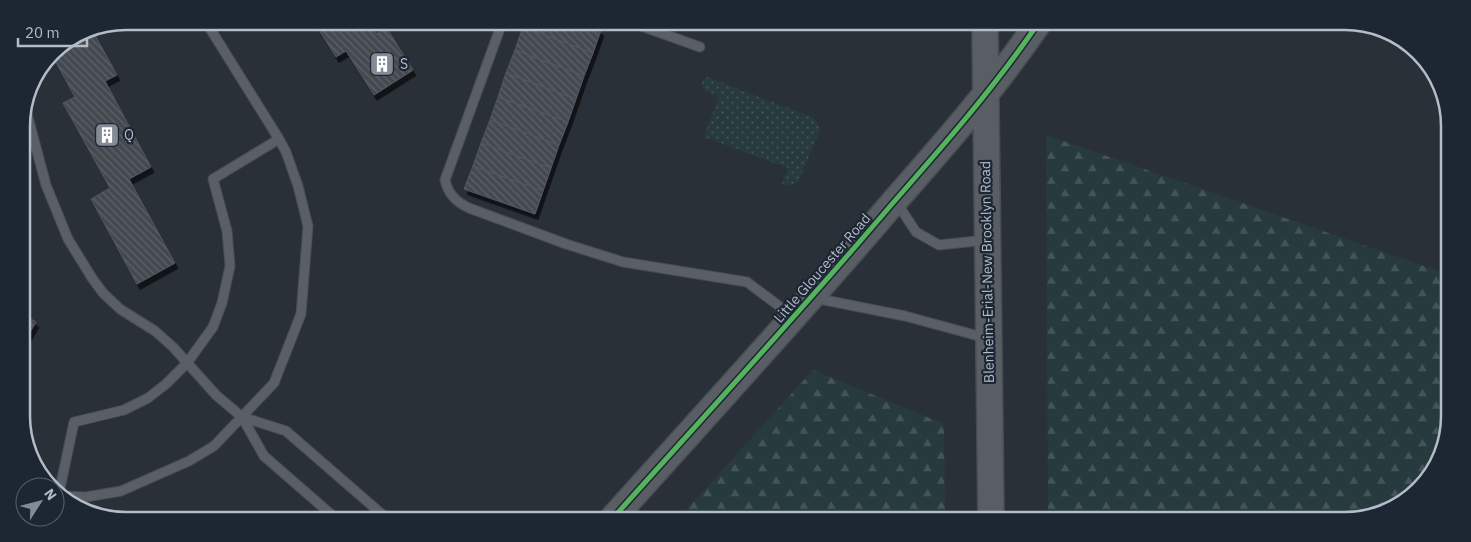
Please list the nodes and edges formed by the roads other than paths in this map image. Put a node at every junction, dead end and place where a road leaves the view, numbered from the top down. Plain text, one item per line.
1 (211, 30) edge
2 (499, 30) edge
3 (650, 30) edge
4 (985, 30) edge
5 (1033, 30) edge
6 (700, 48) dead end
7 (984, 97) junction
8 (30, 121) edge
9 (279, 139) junction
10 (896, 200) junction
11 (986, 240) junction
12 (811, 297) junction
13 (794, 317) junction
14 (988, 339) junction
15 (187, 363) junction
16 (242, 418) junction
17 (62, 477) edge
18 (74, 496) edge
19 (328, 512) edge
20 (379, 512) edge
21 (619, 512) edge
22 (990, 512) edge

1 - 9 lane
2 - 13 lane
3 - 6 lane
4 - 7 street, Blenheim-Erial-New Brooklyn Road
5 - 7 street, Little Gloucester Road
7 - 10 street, Little Gloucester Road
7 - 11 street, Blenheim-Erial-New Brooklyn Road
8 - 15 lane
9 - 15 lane
9 - 16 lane
10 - 11 lane
10 - 12 street, Little Gloucester Road
11 - 14 street, Blenheim-Erial-New Brooklyn Road
12 - 13 street, Little Gloucester Road
12 - 14 lane
13 - 21 street, Little Gloucester Road
14 - 22 street, Blenheim-Erial-New Brooklyn Road
15 - 16 lane
15 - 17 lane
16 - 18 lane
16 - 19 lane
16 - 20 lane

